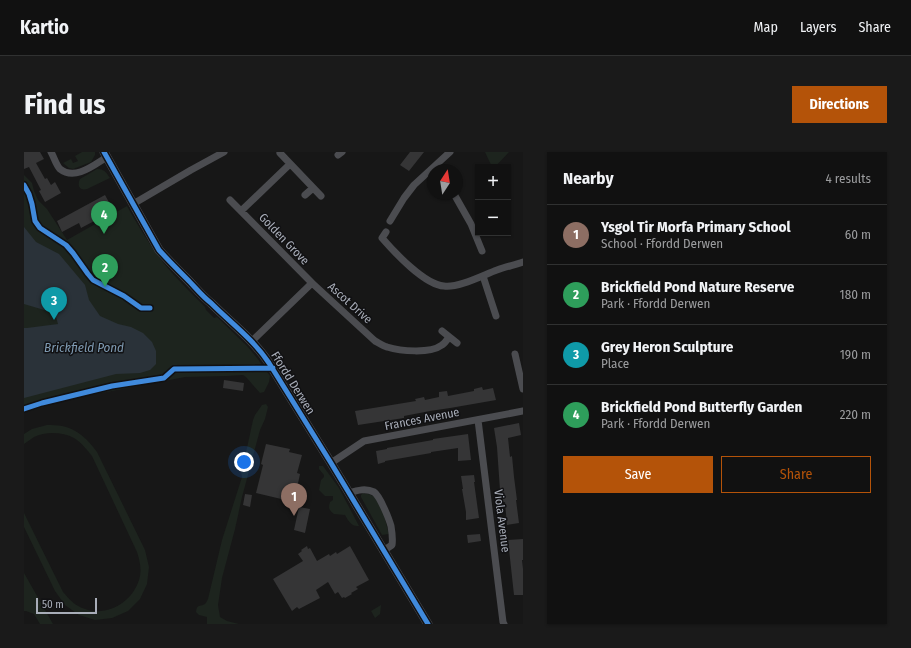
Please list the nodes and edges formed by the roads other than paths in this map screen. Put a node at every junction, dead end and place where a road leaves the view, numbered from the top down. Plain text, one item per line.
1 (51, 152) edge
2 (224, 152) edge
3 (450, 152) edge
4 (280, 153) dead end
5 (105, 155) edge
6 (290, 164) junction
7 (440, 164) edge
8 (427, 175) edge
9 (312, 188) junction
10 (305, 195) dead end
11 (321, 196) dead end
12 (230, 200) dead end
13 (457, 200) edge
14 (134, 206) junction
15 (241, 211) junction
16 (390, 221) dead end
17 (386, 232) dead end
18 (482, 251) dead end
19 (523, 262) edge
20 (483, 276) junction
21 (312, 283) junction
22 (496, 316) dead end
23 (442, 331) dead end
24 (449, 337) junction
25 (252, 341) junction
26 (457, 343) dead end
27 (515, 354) dead end
28 (523, 389) edge
29 (523, 411) edge
30 (478, 420) junction
31 (331, 463) junction
32 (349, 493) junction
33 (383, 551) junction
34 (428, 624) edge
35 (504, 624) edge

1 - 5 street
2 - 14 street
3 - 7 street
4 - 6 street
5 - 14 street, Ffordd Derwen
6 - 9 street
6 - 15 street, Golden Grove
8 - 16 street
9 - 10 street
9 - 11 street
12 - 15 street, Golden Grove
13 - 18 street
14 - 25 street, Ffordd Derwen
15 - 21 street, Golden Grove
17 - 20 street
19 - 20 street
20 - 22 street
21 - 24 street, Ascot Drive
21 - 25 street, Ascot Drive
23 - 24 street
24 - 26 street
25 - 31 street, Ffordd Derwen
27 - 28 street
29 - 30 street, Frances Avenue
30 - 31 street, Frances Avenue
30 - 35 street, Viola Avenue
31 - 32 street, Ffordd Derwen
32 - 33 street, Ffordd Derwen
32 - 33 street
33 - 34 street, Ffordd Derwen

